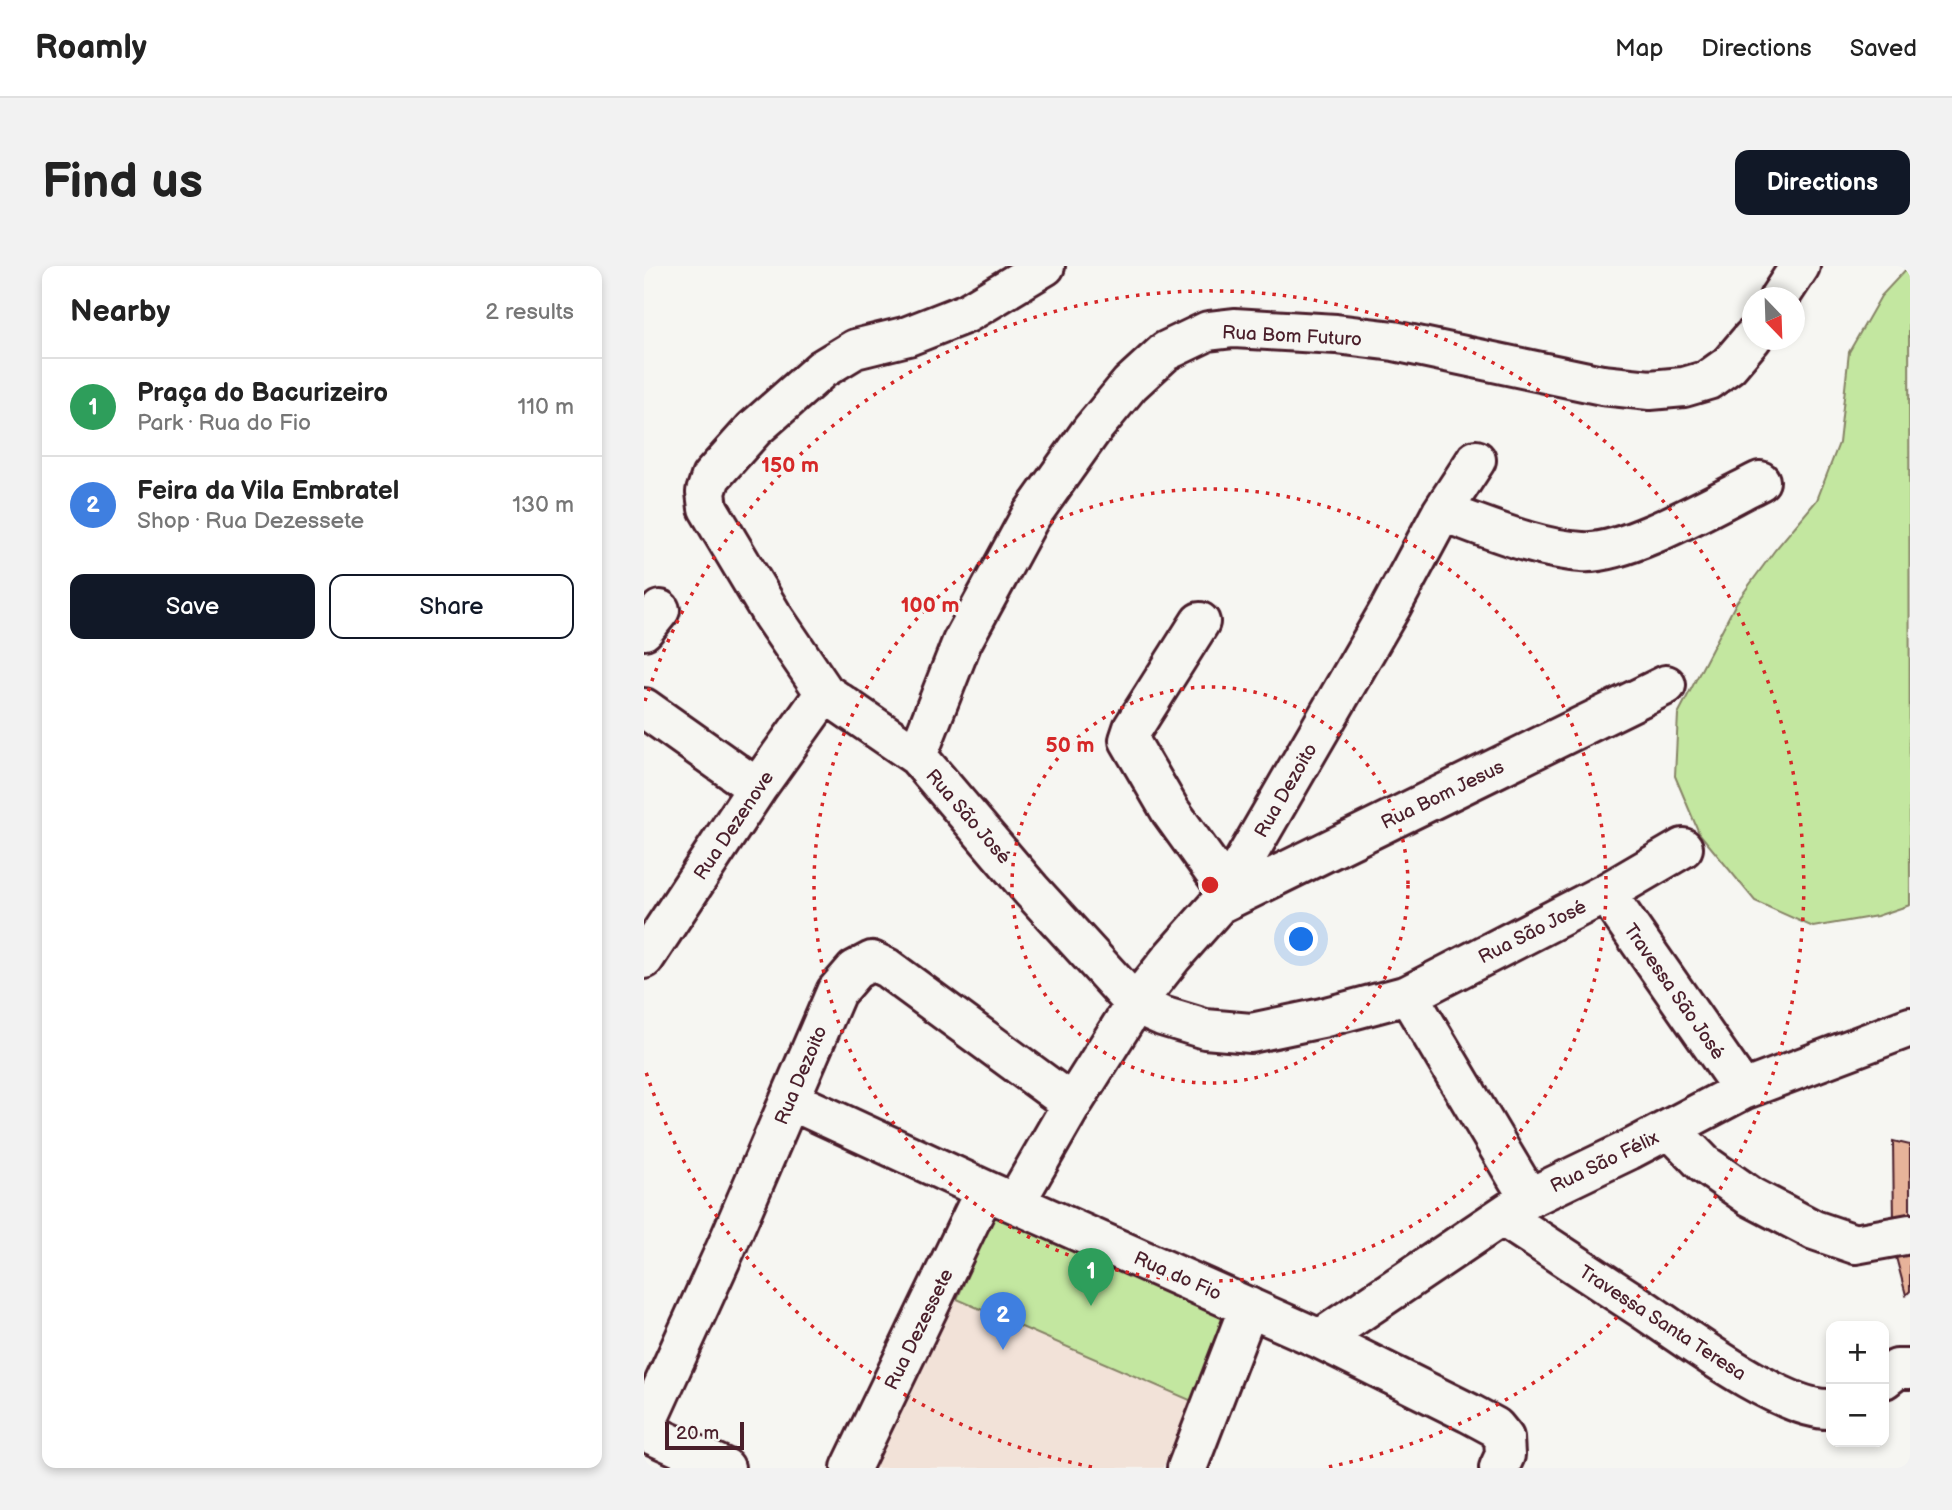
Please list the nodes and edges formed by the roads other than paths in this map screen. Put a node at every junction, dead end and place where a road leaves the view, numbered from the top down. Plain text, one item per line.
1 (1045, 266) edge
2 (1800, 266) edge
3 (1786, 287) edge
4 (1742, 350) edge
5 (1476, 460) dead end
6 (1760, 481) dead end
7 (1442, 513) junction
8 (1200, 622) dead end
9 (1666, 685) dead end
10 (825, 693) junction
11 (644, 708) edge
12 (917, 756) junction
13 (757, 788) junction
14 (1683, 848) dead end
15 (1606, 893) junction
16 (1223, 897) junction
17 (644, 959) edge
18 (1408, 995) junction
19 (1135, 1004) junction
20 (1910, 1027) edge
21 (1743, 1090) junction
22 (790, 1100) junction
23 (1072, 1104) junction
24 (1670, 1129) junction
25 (1000, 1196) junction
26 (1516, 1207) junction
27 (1910, 1234) edge
28 (1249, 1307) junction
29 (1320, 1339) junction
30 (1910, 1369) edge
31 (1889, 1375) edge
32 (1826, 1409) edge
33 (644, 1429) edge
34 (1502, 1462) edge
35 (725, 1468) edge
36 (851, 1468) edge
37 (1187, 1468) edge

1 - 10 street, Rua São José
2 - 3 street
4 - 12 street, Rua Bom Futuro
5 - 7 street, Rua Dezoito
6 - 7 street
7 - 16 street, Rua Dezoito
8 - 16 street
9 - 16 street, Rua Bom Jesus
10 - 12 street, Rua São José
10 - 13 street, Rua Dezenove
11 - 13 street
12 - 19 street, Rua São José
13 - 17 street, Rua Dezenove
14 - 15 street, Rua São José
15 - 18 street, Rua São José
15 - 21 street, Travessa São José
16 - 19 street, Rua Dezoito
18 - 19 street, Rua São José
18 - 26 street, Travessa Santa Teresa
19 - 23 street, Rua Dezoito
20 - 21 street, Rua São Félix
21 - 24 street, Rua São Félix
22 - 23 street, Rua Dezoito
22 - 25 street, Rua do Fio
22 - 33 street, Rua Dezoito
23 - 25 street, Rua Dezoito
24 - 26 street, Rua São Félix
24 - 27 street
25 - 28 street, Rua do Fio
25 - 36 street, Rua Dezessete
26 - 29 street, Rua São Félix
26 - 32 street, Travessa Santa Teresa
28 - 29 street, Rua do Fio
28 - 37 street
29 - 34 street, Rua do Fio
30 - 31 street
33 - 35 street

